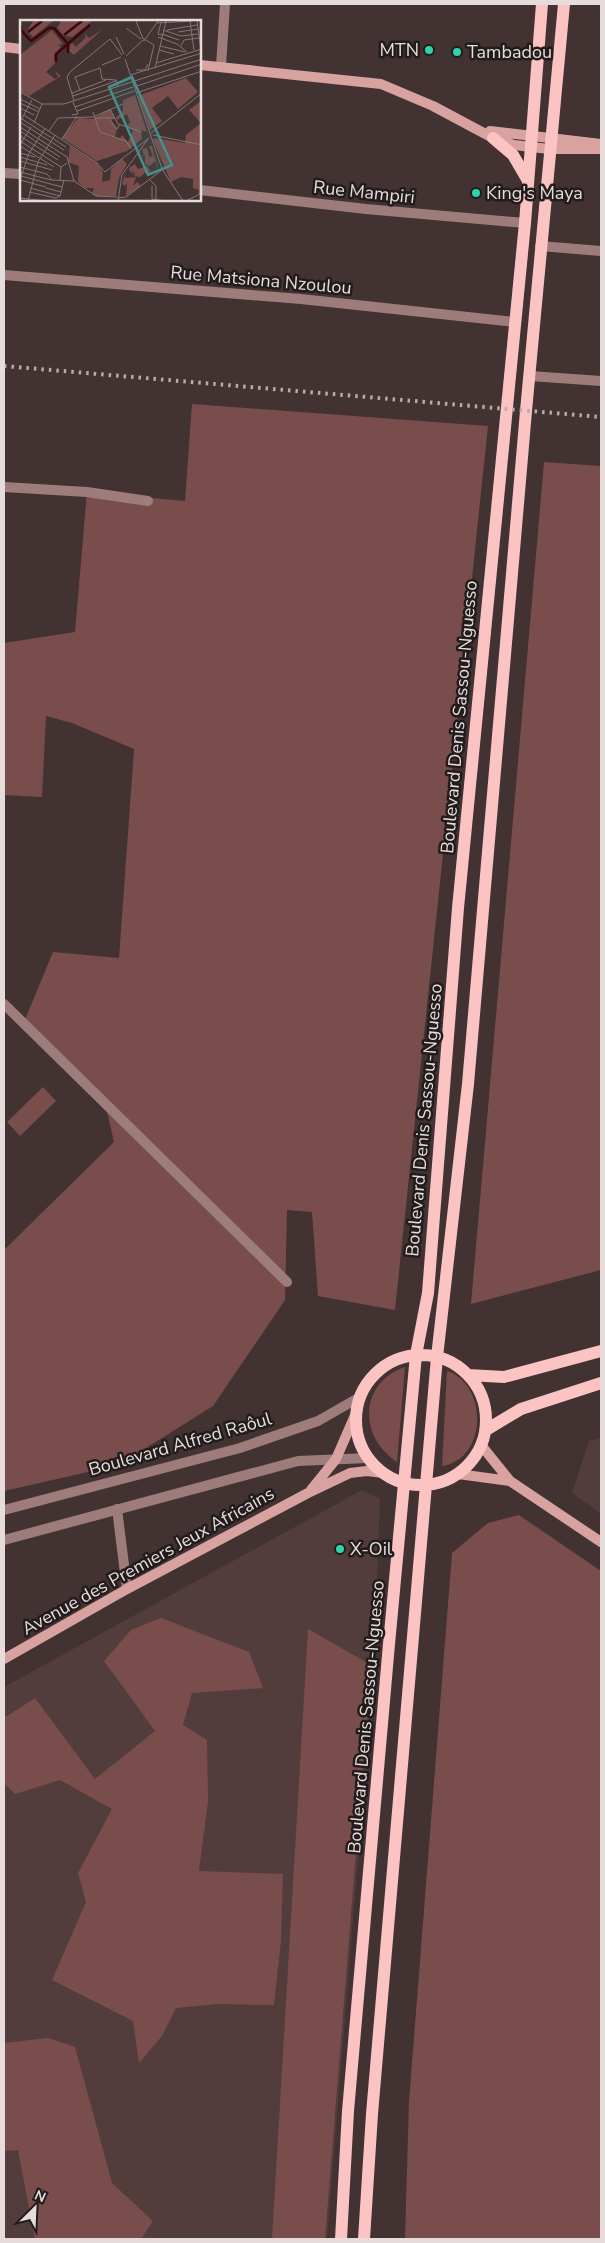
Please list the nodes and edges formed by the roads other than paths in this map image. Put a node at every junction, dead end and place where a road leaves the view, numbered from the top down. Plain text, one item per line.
1 (225, 4) edge
2 (542, 4) edge
3 (564, 4) edge
4 (4, 47) edge
5 (20, 49) edge
6 (201, 64) edge
7 (221, 66) junction
8 (474, 128) junction
9 (493, 138) junction
10 (530, 142) junction
11 (550, 144) junction
12 (601, 144) edge
13 (601, 149) edge
14 (4, 174) edge
15 (20, 174) edge
16 (528, 179) junction
17 (201, 190) edge
18 (525, 223) junction
19 (540, 246) junction
20 (601, 251) edge
21 (4, 275) edge
22 (514, 322) junction
23 (530, 376) junction
24 (601, 381) edge
25 (4, 487) edge
26 (148, 501) dead end
27 (4, 1004) edge
28 (287, 1282) dead end
29 (601, 1351) edge
30 (416, 1355) junction
31 (437, 1357) junction
32 (468, 1375) junction
33 (601, 1383) edge
34 (360, 1397) junction
35 (356, 1413) junction
36 (486, 1430) junction
37 (481, 1445) junction
38 (368, 1458) junction
39 (336, 1459) junction
40 (383, 1473) junction
41 (458, 1474) junction
42 (510, 1481) junction
43 (404, 1483) junction
44 (426, 1485) junction
45 (308, 1493) junction
46 (118, 1509) junction
47 (4, 1510) edge
48 (4, 1540) edge
49 (601, 1542) edge
50 (127, 1589) junction
51 (4, 1659) edge
52 (341, 2239) edge
53 (364, 2239) edge

1 - 7 street
2 - 10 main road, Boulevard Denis Sassou-Nguesso
3 - 11 main road, Boulevard Denis Sassou-Nguesso
4 - 5 main road
6 - 7 main road
7 - 8 main road
8 - 9 main road
8 - 10 main road
9 - 10 main road
9 - 16 main road
10 - 11 main road
10 - 16 main road, Boulevard Denis Sassou-Nguesso
11 - 12 main road
11 - 13 main road
11 - 19 main road, Boulevard Denis Sassou-Nguesso
14 - 15 street
16 - 18 main road, Boulevard Denis Sassou-Nguesso
17 - 18 street, Rue Mampiri
18 - 22 main road, Boulevard Denis Sassou-Nguesso
19 - 20 street
19 - 23 main road, Boulevard Denis Sassou-Nguesso
21 - 22 street, Rue Matsiona Nzoulou
22 - 30 main road, Boulevard Denis Sassou-Nguesso
23 - 24 street
23 - 31 main road, Boulevard Denis Sassou-Nguesso
25 - 26 street
27 - 28 street
29 - 32 main road
30 - 31 main road
30 - 34 main road
30 - 43 main road, Boulevard Denis Sassou-Nguesso
31 - 32 main road
31 - 44 main road, Boulevard Denis Sassou-Nguesso
32 - 36 main road
33 - 36 main road
34 - 35 main road
34 - 47 street, Boulevard Alfred Raôul
35 - 38 main road
35 - 39 main road, Avenue des Premiers Jeux Africains
36 - 37 main road
37 - 41 main road
37 - 42 main road
38 - 39 street
38 - 40 main road
39 - 45 main road, Avenue des Premiers Jeux Africains
39 - 46 street
40 - 43 main road
40 - 45 main road, Avenue des Premiers Jeux Africains
41 - 42 main road
41 - 44 main road
42 - 49 main road
43 - 44 main road
43 - 52 main road, Boulevard Denis Sassou-Nguesso
44 - 53 main road, Boulevard Denis Sassou-Nguesso
45 - 50 main road, Avenue des Premiers Jeux Africains
46 - 48 street
46 - 50 street
50 - 51 main road, Avenue des Premiers Jeux Africains

